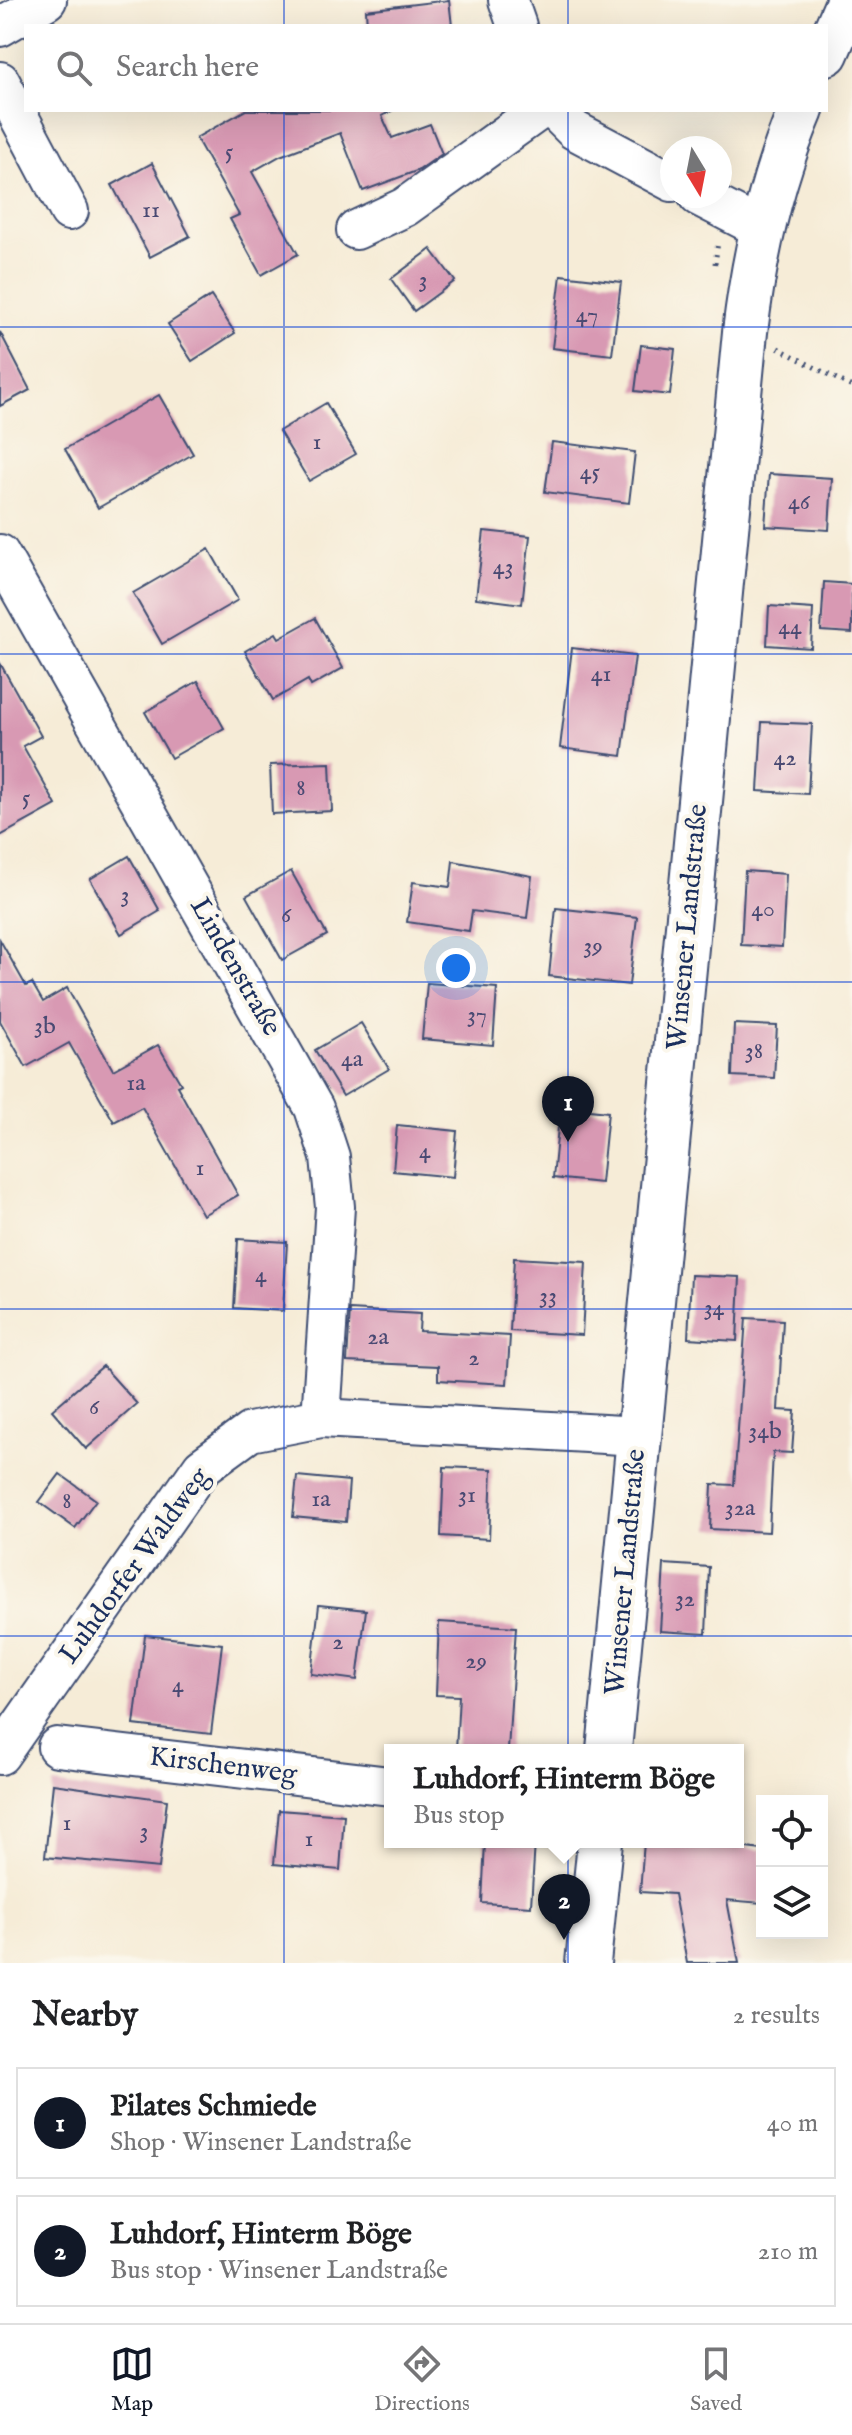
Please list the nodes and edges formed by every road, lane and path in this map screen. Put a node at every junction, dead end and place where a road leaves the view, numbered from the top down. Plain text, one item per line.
1 (47, 0) edge
2 (508, 0) edge
3 (849, 0) edge
4 (516, 24) edge
5 (0, 27) edge
6 (828, 48) edge
7 (0, 81) edge
8 (537, 112) edge
9 (556, 112) edge
10 (800, 112) edge
11 (660, 176) edge
12 (721, 208) edge
13 (69, 211) dead end
14 (762, 229) junction
15 (356, 230) dead end
16 (745, 332) junction
17 (852, 387) edge
18 (0, 554) edge
19 (321, 1418) junction
20 (639, 1436) junction
21 (610, 1744) edge
22 (57, 1747) dead end
23 (0, 1755) edge
24 (384, 1785) edge
25 (599, 1848) edge
26 (588, 1963) edge

1 - 5 street
2 - 4 street
3 - 6 main road
7 - 13 street
8 - 15 street
9 - 11 street
10 - 14 main road, Winsener Landstraße
12 - 14 street
14 - 16 main road, Winsener Landstraße
16 - 17 path
16 - 20 main road, Winsener Landstraße
18 - 19 street, Lindenstraße
19 - 20 street, Luhdorfer Waldweg
19 - 23 street, Luhdorfer Waldweg
20 - 21 main road, Winsener Landstraße
22 - 24 street, Kirschenweg
25 - 26 main road

